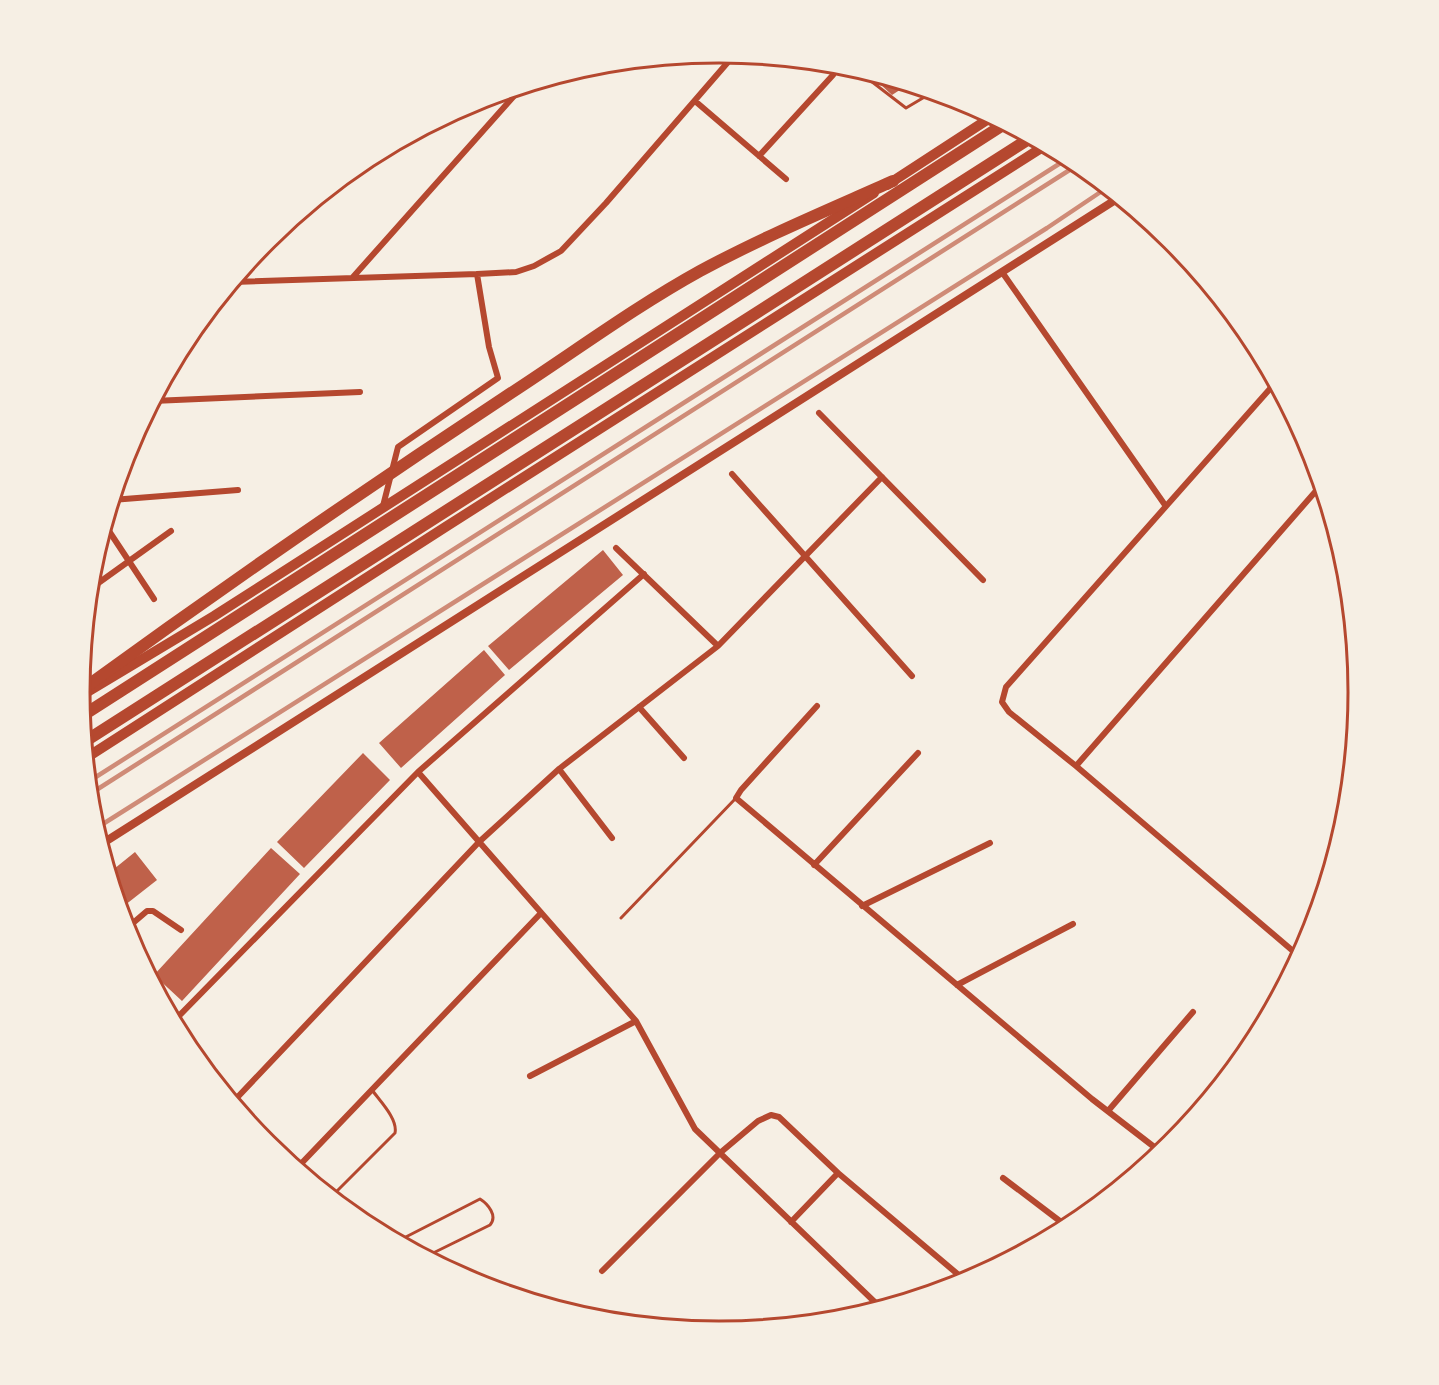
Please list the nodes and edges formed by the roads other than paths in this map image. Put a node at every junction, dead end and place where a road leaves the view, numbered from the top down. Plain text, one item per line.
1 (727, 63) edge
2 (833, 75) dead end
3 (872, 82) edge
4 (925, 97) edge
5 (512, 98) edge
6 (695, 101) junction
7 (984, 122) edge
8 (998, 128) edge
9 (1024, 142) edge
10 (1038, 150) edge
11 (759, 156) junction
12 (786, 179) dead end
13 (893, 181) junction
14 (1113, 201) edge
15 (1002, 272) junction
16 (477, 274) junction
17 (353, 277) junction
18 (242, 282) edge
19 (1270, 388) edge
20 (360, 392) dead end
21 (162, 401) edge
22 (819, 413) dead end
23 (732, 474) dead end
24 (882, 477) junction
25 (238, 490) dead end
26 (1316, 491) edge
27 (120, 499) edge
28 (1166, 505) junction
29 (383, 507) junction
30 (171, 531) dead end
31 (110, 533) edge
32 (616, 548) dead end
33 (806, 556) junction
34 (129, 561) junction
35 (644, 574) junction
36 (983, 580) dead end
37 (100, 582) edge
38 (154, 599) dead end
39 (718, 646) junction
40 (912, 676) dead end
41 (90, 685) edge
42 (90, 690) edge
43 (817, 706) dead end
44 (639, 707) junction
45 (90, 711) edge
46 (91, 737) edge
47 (918, 753) dead end
48 (93, 754) edge
49 (684, 758) dead end
50 (1076, 766) junction
51 (559, 769) junction
52 (418, 772) junction
53 (736, 798) junction
54 (612, 838) dead end
55 (108, 840) edge
56 (480, 842) junction
57 (990, 843) dead end
58 (814, 865) junction
59 (862, 906) junction
60 (542, 913) junction
61 (621, 918) dead end
62 (134, 922) edge
63 (1073, 924) dead end
64 (181, 930) dead end
65 (1293, 951) edge
66 (957, 985) junction
67 (1192, 1012) dead end
68 (179, 1016) edge
69 (636, 1022) junction
70 (530, 1076) dead end
71 (372, 1090) junction
72 (237, 1097) edge
73 (1108, 1111) junction
74 (1155, 1147) edge
75 (720, 1153) junction
76 (301, 1163) edge
77 (838, 1173) junction
78 (1003, 1178) dead end
79 (336, 1192) edge
80 (1060, 1221) edge
81 (791, 1222) junction
82 (404, 1238) edge
83 (433, 1253) edge
84 (602, 1271) dead end
85 (958, 1275) edge
86 (875, 1303) edge

1 - 6 street
2 - 11 street
3 - 4 lane
5 - 17 street
6 - 11 street
6 - 16 street
7 - 13 main road
8 - 45 highway
9 - 46 highway
10 - 48 main road
11 - 12 street
13 - 29 main road
13 - 41 highway
14 - 15 street
15 - 28 street
15 - 55 street
16 - 17 street
16 - 29 street
17 - 18 street
19 - 28 street
20 - 21 street
22 - 24 street
23 - 33 street
24 - 33 street
24 - 36 street
25 - 27 street
26 - 50 street
28 - 50 street
29 - 42 main road
30 - 34 street
31 - 34 street
32 - 35 street
33 - 39 street
33 - 40 street
34 - 37 street
34 - 38 street
35 - 39 street
35 - 52 street
39 - 44 street
43 - 53 street
44 - 49 street
44 - 51 street
47 - 58 street
50 - 65 street
51 - 54 street
51 - 56 street
52 - 56 street
52 - 68 street
53 - 58 street
53 - 61 lane
56 - 60 street
56 - 72 street
57 - 59 street
58 - 59 street
59 - 66 street
60 - 69 street
60 - 71 street
62 - 64 street
63 - 66 street
66 - 73 street
67 - 73 street
69 - 70 street
69 - 75 street
71 - 76 street
71 - 79 lane
73 - 74 street
75 - 77 street
75 - 81 street
75 - 84 street
77 - 81 street
77 - 85 street
78 - 80 street
81 - 86 street
82 - 83 lane

